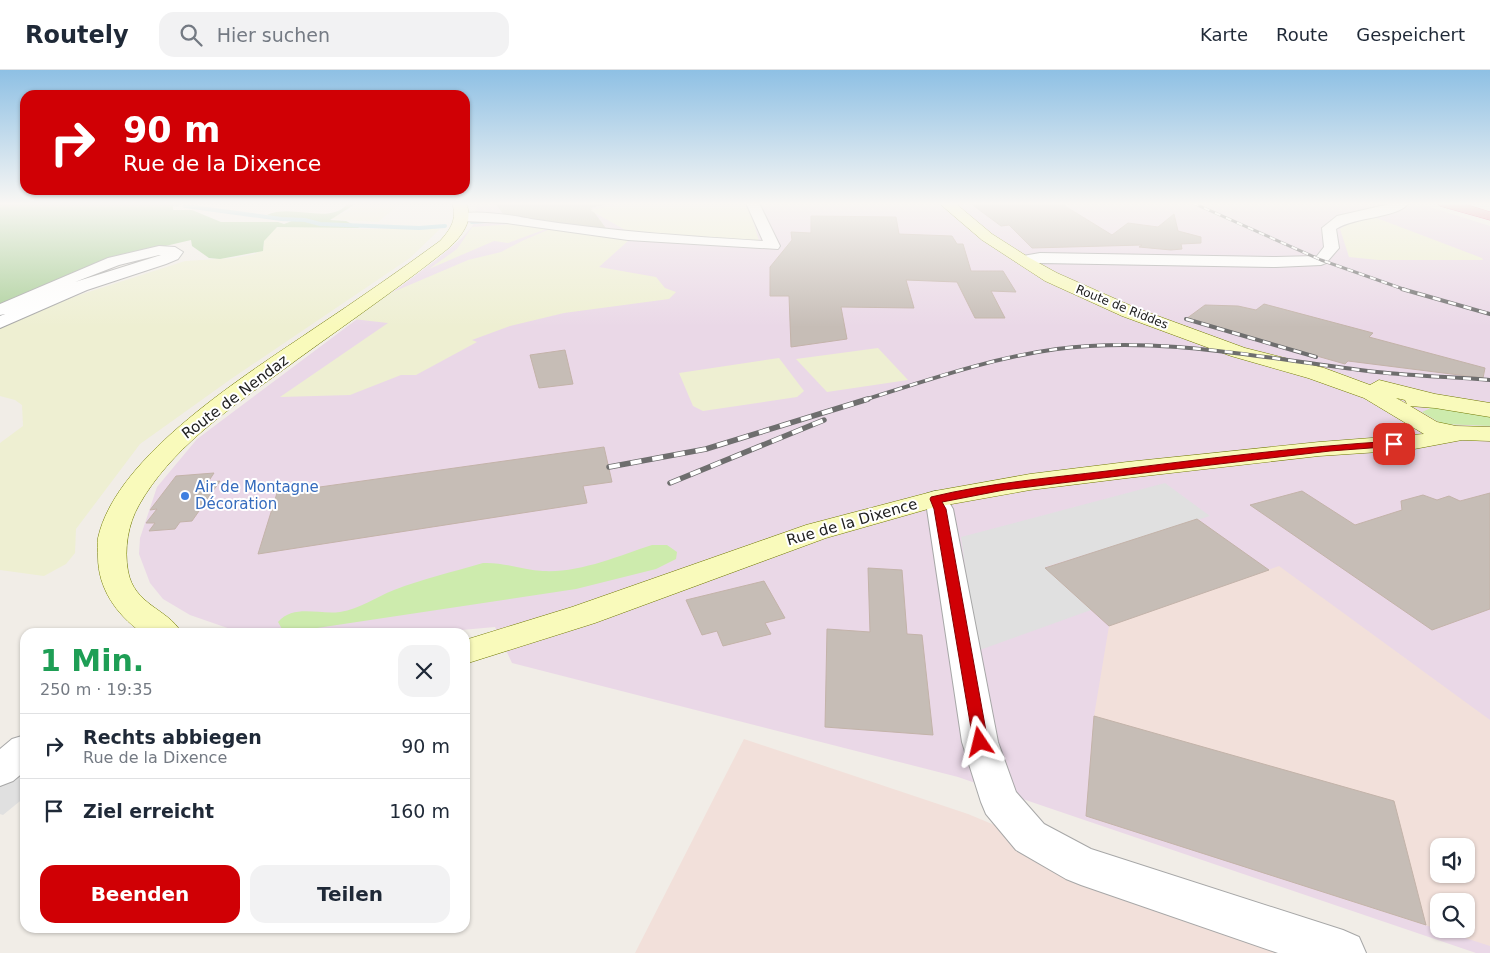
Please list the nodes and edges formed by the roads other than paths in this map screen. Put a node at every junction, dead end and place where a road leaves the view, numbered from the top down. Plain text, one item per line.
1 (444, 244) edge
2 (747, 244) edge
3 (772, 244) edge
4 (998, 244) edge
5 (1331, 244) edge
6 (1022, 260) junction
7 (0, 310) edge
8 (0, 323) edge
9 (1316, 373) junction
10 (1435, 401) junction
11 (1490, 410) edge
12 (1408, 415) junction
13 (1462, 434) junction
14 (1490, 434) edge
15 (1373, 444) junction
16 (935, 499) junction
17 (159, 628) edge
18 (470, 650) edge
19 (20, 754) edge
20 (0, 770) edge
21 (1342, 953) edge

1 - 17 main road, Route de Nendaz
2 - 3 street
4 - 6 main road, Route de Riddes
5 - 6 street
6 - 9 main road, Route de Riddes
7 - 8 street
9 - 10 main road, Route de Riddes
9 - 12 main road, Route de Riddes
10 - 11 main road
10 - 12 main road
12 - 13 main road, Route de Riddes
12 - 15 main road, Rue de la Dixence
13 - 14 main road
13 - 15 main road, Rue de la Dixence
15 - 16 main road, Rue de la Dixence
16 - 18 main road, Rue de la Dixence
16 - 21 street
19 - 20 street

